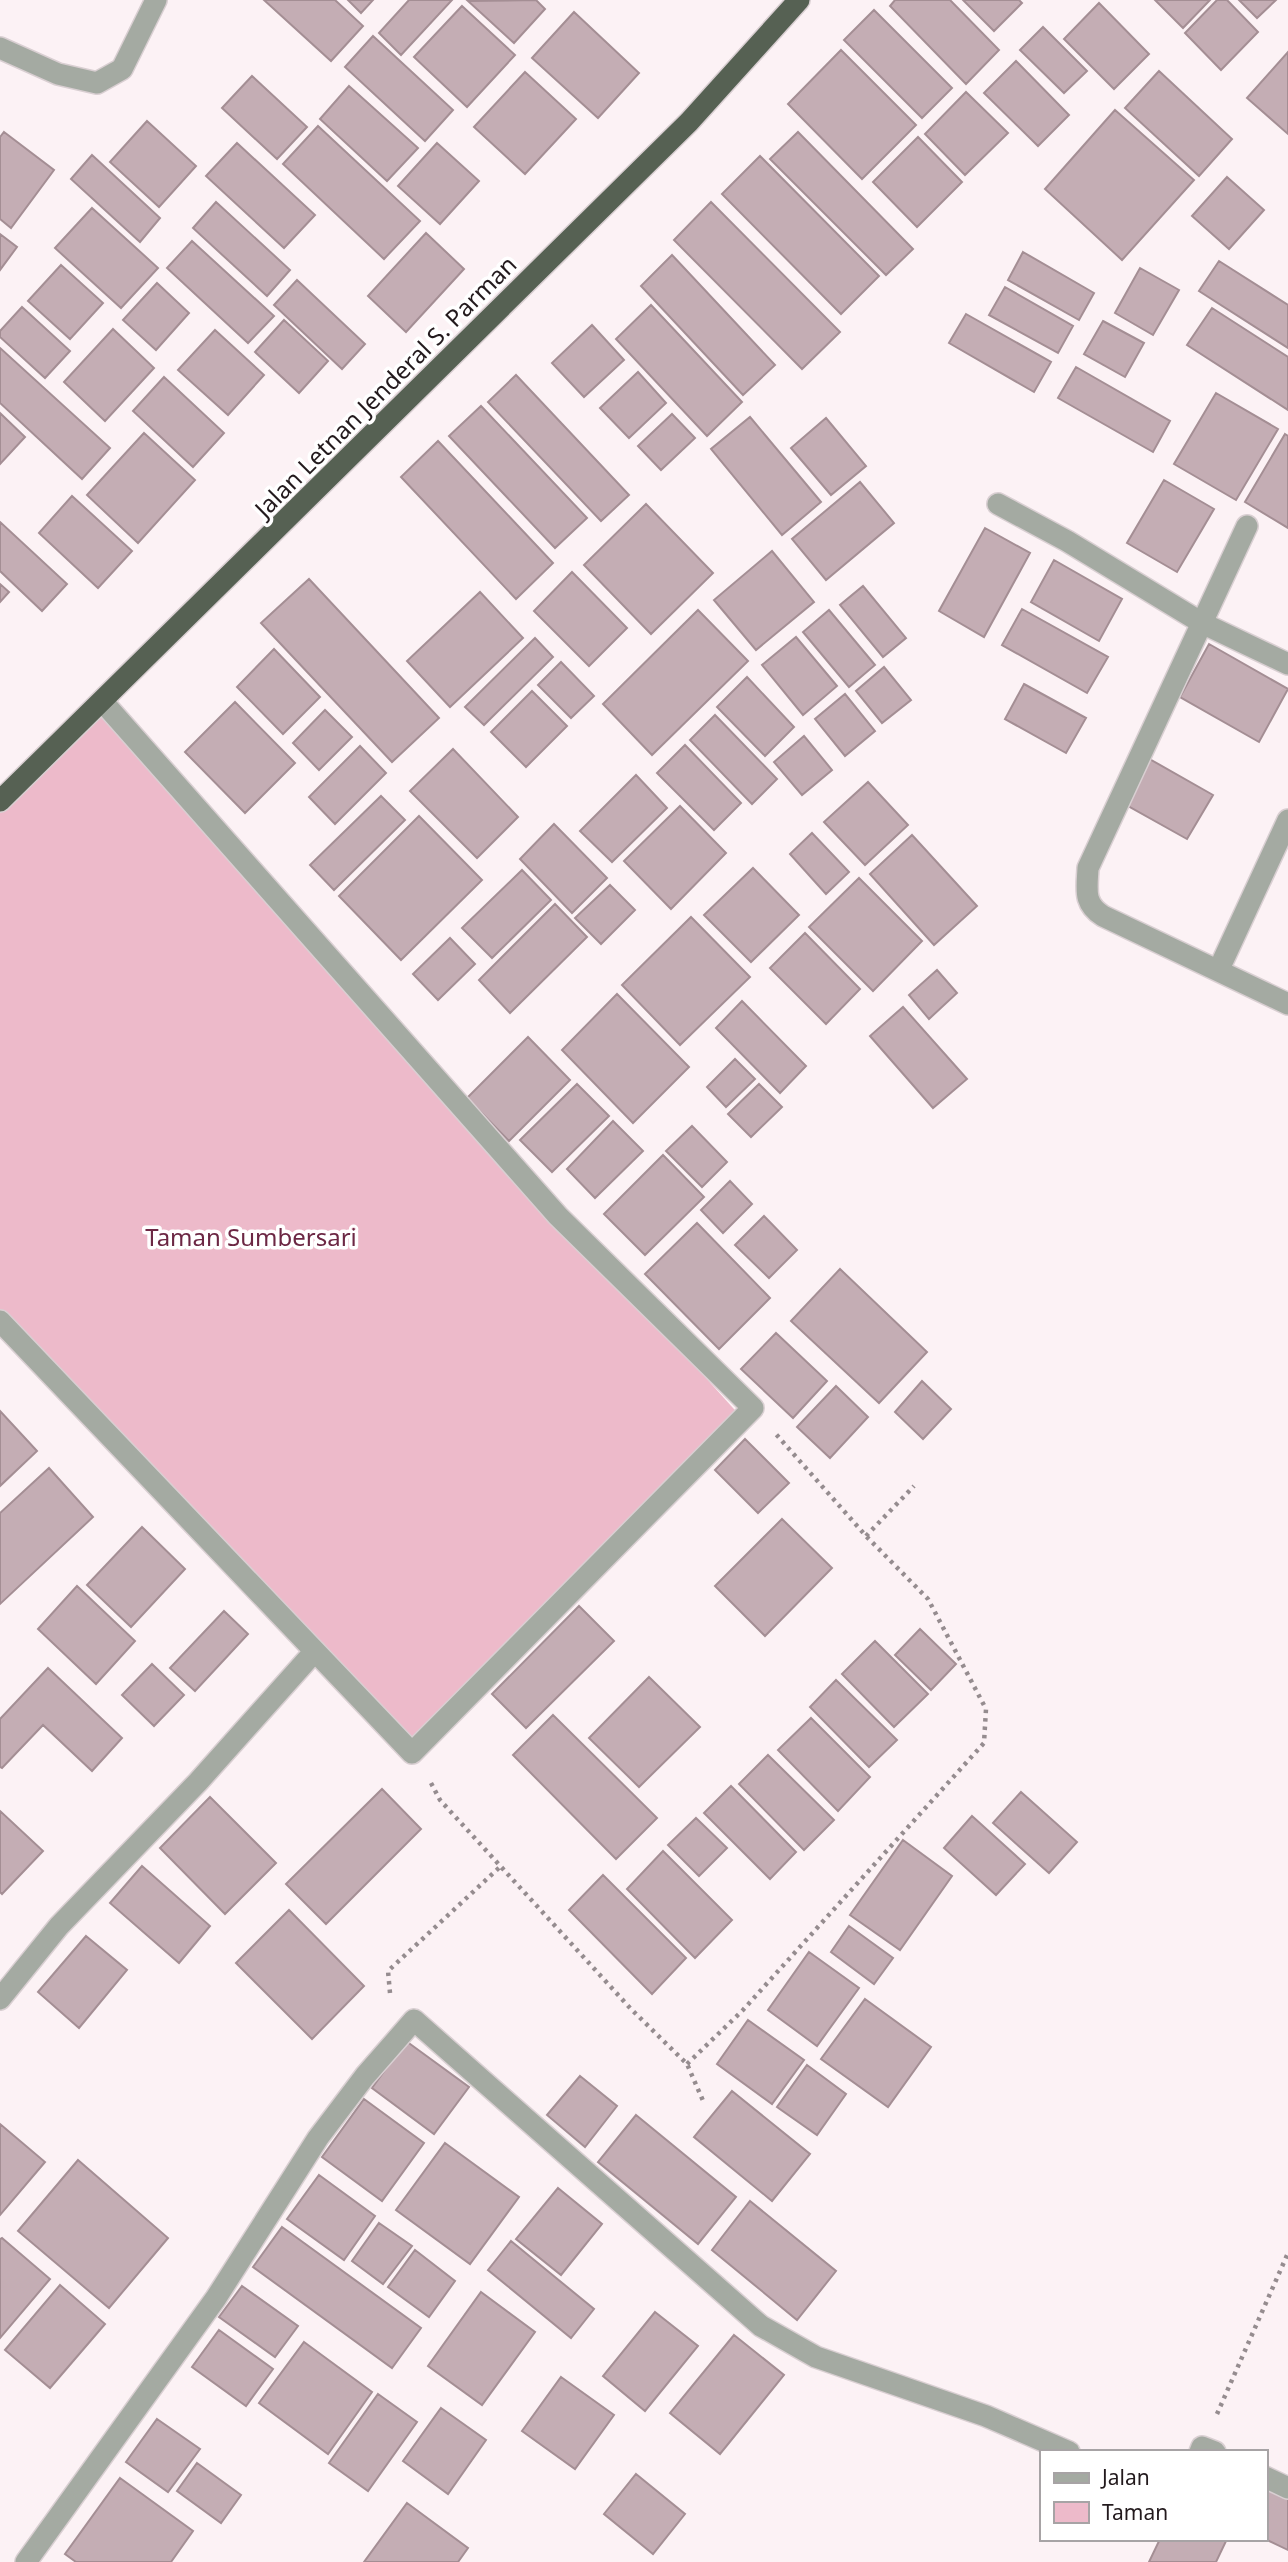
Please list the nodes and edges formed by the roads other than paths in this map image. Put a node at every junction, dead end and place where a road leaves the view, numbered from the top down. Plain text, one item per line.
1 (156, 0) edge
2 (799, 0) edge
3 (0, 48) edge
4 (998, 504) dead end
5 (1247, 526) dead end
6 (1202, 624) junction
7 (1288, 664) edge
8 (103, 702) junction
9 (0, 801) edge
10 (1288, 820) edge
11 (1219, 969) junction
12 (1288, 1003) edge
13 (0, 1321) edge
14 (315, 1651) junction
15 (0, 1999) edge
16 (1064, 2450) edge
17 (1267, 2478) edge
18 (1288, 2488) edge
19 (26, 2562) edge

1 - 3 street
2 - 8 highway, Jalan Letnan Jenderal S. Parman
4 - 6 street
5 - 6 street
6 - 7 street
6 - 11 street
8 - 9 highway, Jalan Letnan Jenderal S. Parman
8 - 14 street
10 - 11 street
11 - 12 street
13 - 14 street
14 - 15 street
16 - 19 street
17 - 18 street

